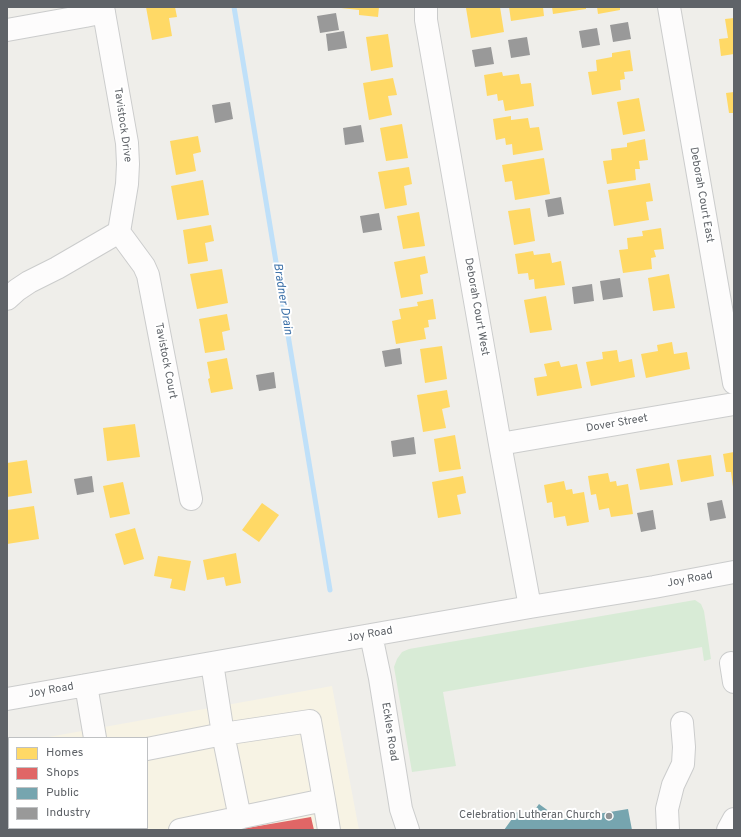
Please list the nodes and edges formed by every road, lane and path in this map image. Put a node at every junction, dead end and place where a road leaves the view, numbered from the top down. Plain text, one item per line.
1 (426, 7) edge
2 (669, 7) edge
3 (103, 9) edge
4 (7, 30) edge
5 (119, 232) junction
6 (7, 299) edge
7 (734, 383) edge
8 (734, 404) edge
9 (500, 444) junction
10 (191, 499) dead end
11 (734, 572) edge
12 (530, 607) junction
13 (370, 635) junction
14 (212, 663) junction
15 (86, 685) junction
16 (7, 699) edge
17 (682, 723) dead end
18 (223, 734) junction
19 (95, 737) edge
20 (148, 749) edge
21 (324, 800) junction
22 (240, 818) junction
23 (734, 819) edge
24 (180, 830) edge
25 (329, 830) edge
26 (408, 830) edge
27 (668, 830) edge
28 (728, 830) edge

1 - 9 street, Deborah Court West
2 - 7 street, Deborah Court East
3 - 4 street
3 - 5 street, Tavistock Drive
5 - 6 street
5 - 10 street, Tavistock Court
8 - 9 street, Dover Street
9 - 12 street, Deborah Court West
11 - 12 street, Joy Road
12 - 13 street, Joy Road
13 - 14 street, Joy Road
13 - 26 street, Eckles Road
14 - 15 street, Joy Road
14 - 18 street
15 - 16 street, Joy Road
15 - 19 street
17 - 27 street
18 - 20 street
18 - 21 street
18 - 22 street
21 - 22 street
21 - 25 street
22 - 24 street
23 - 28 street

